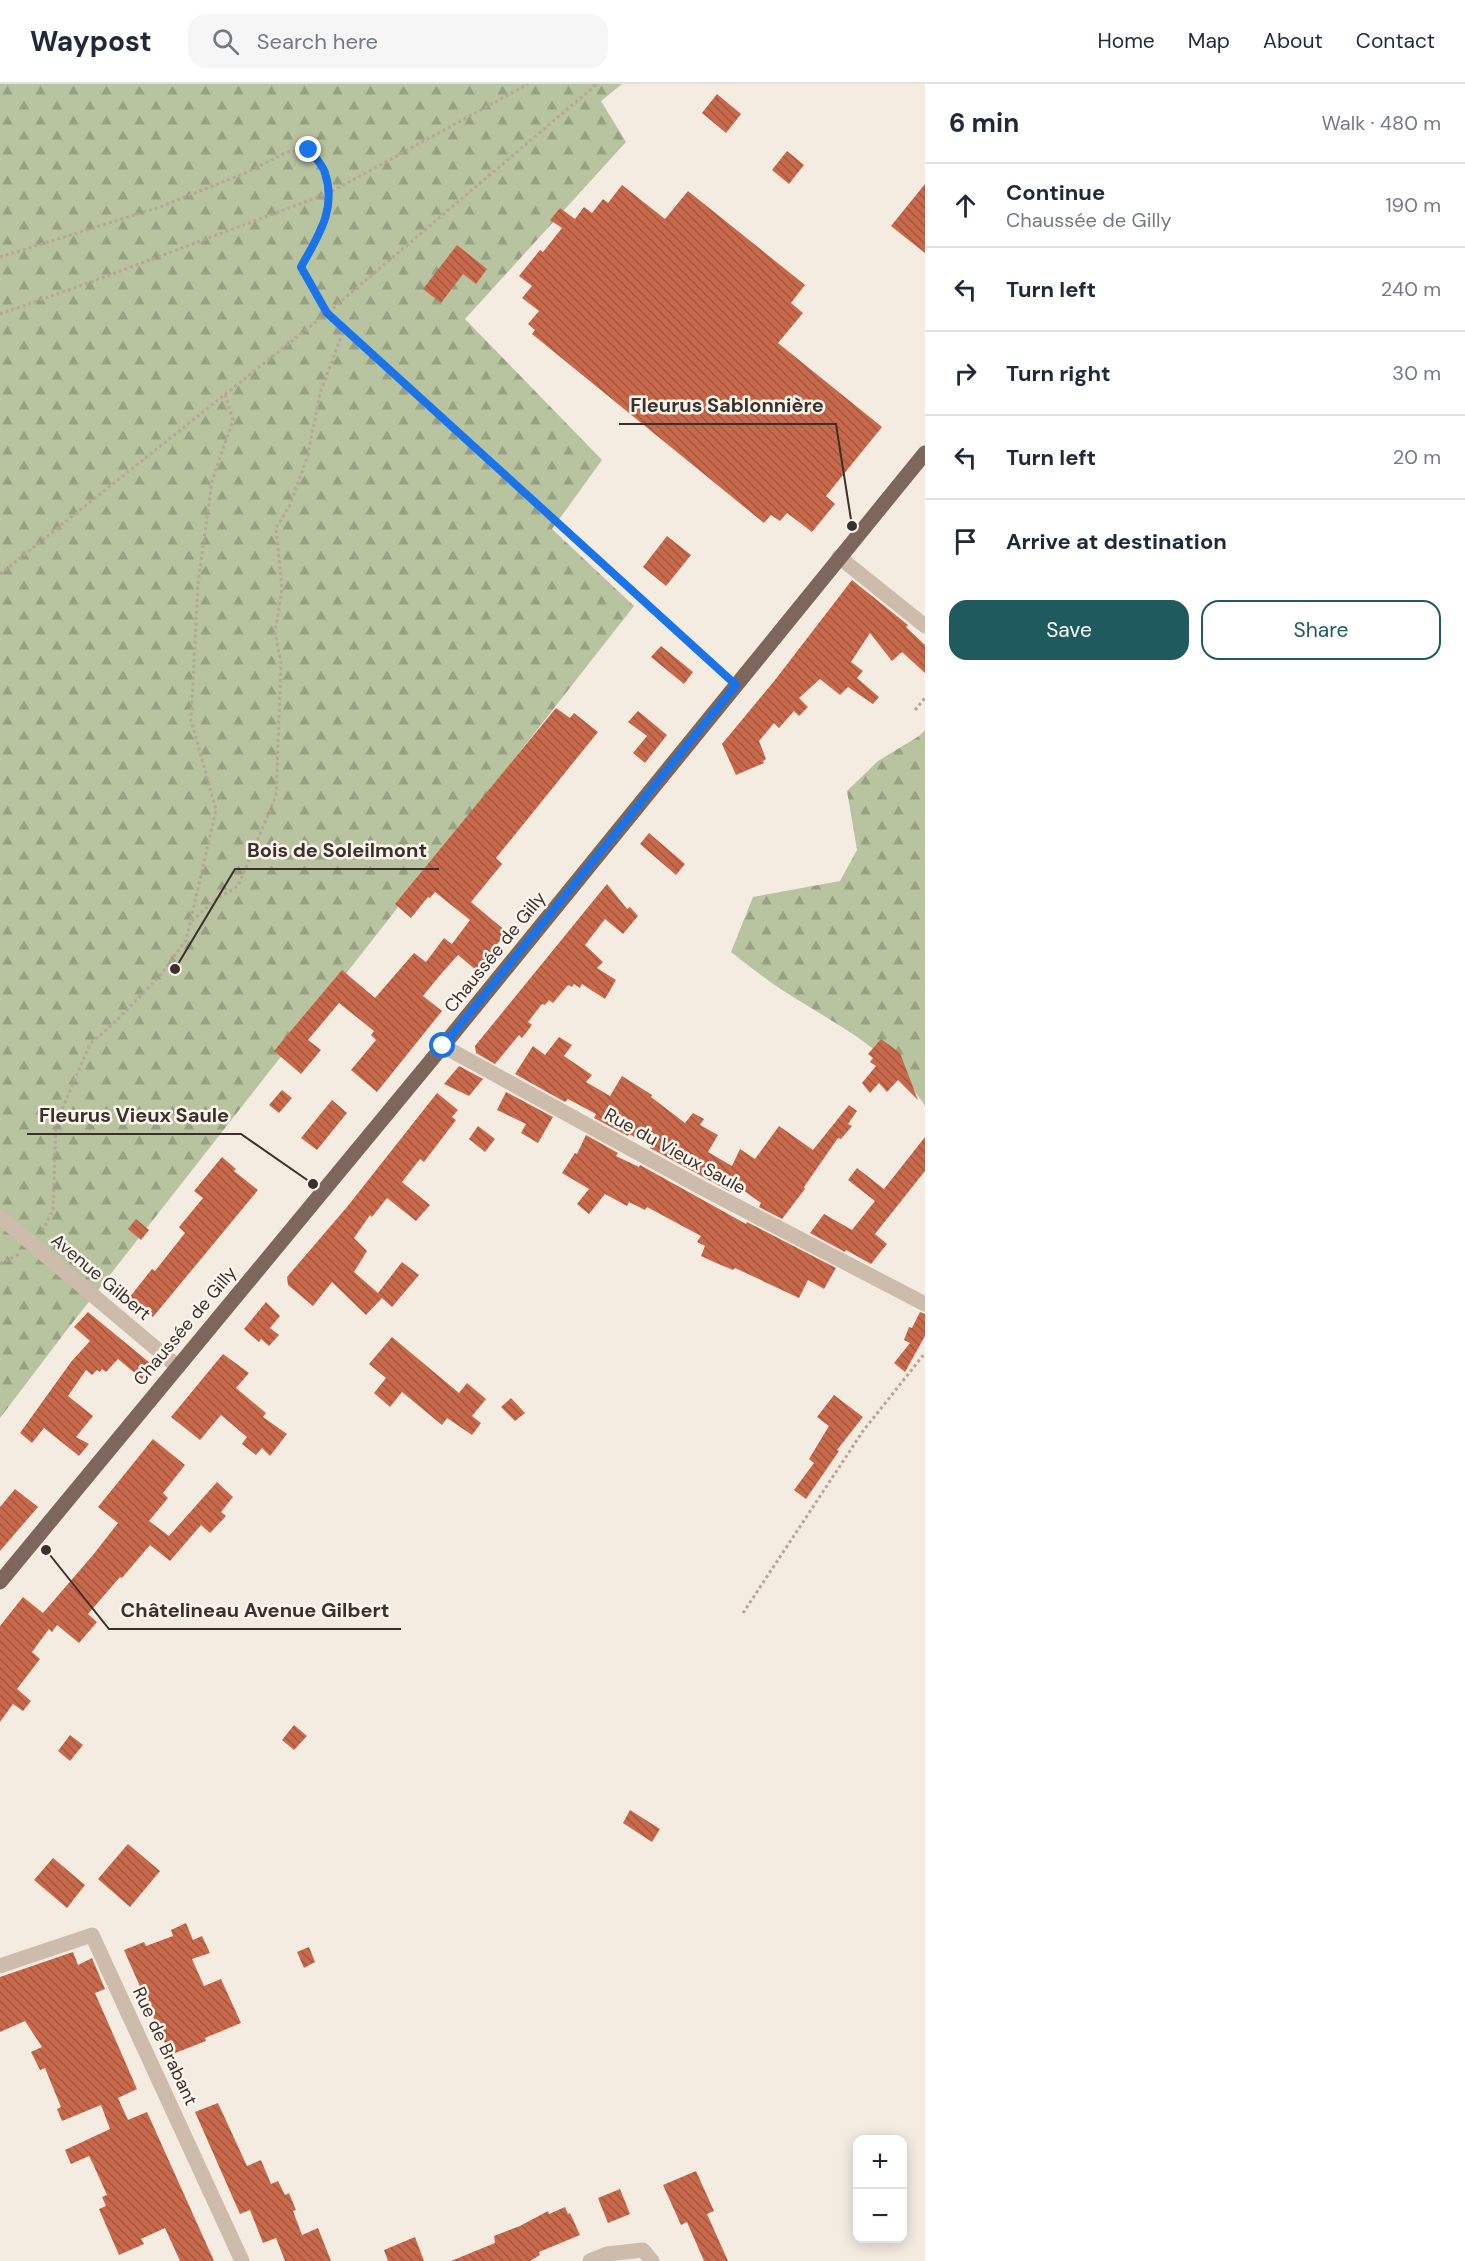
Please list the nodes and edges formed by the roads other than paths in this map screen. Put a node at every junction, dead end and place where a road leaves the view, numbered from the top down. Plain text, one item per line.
1 (925, 453) edge
2 (839, 557) junction
3 (925, 626) edge
4 (443, 1046) junction
5 (0, 1217) edge
6 (925, 1304) edge
7 (178, 1367) junction
8 (0, 1582) edge
9 (0, 1966) edge
10 (242, 2261) edge
11 (590, 2261) edge
12 (652, 2261) edge

1 - 2 main road, Chaussée de Gilly
2 - 3 street
2 - 4 main road, Chaussée de Gilly
4 - 6 street, Rue du Vieux Saule
4 - 7 main road, Chaussée de Gilly
5 - 7 street, Avenue Gilbert
7 - 8 main road, Chaussée de Gilly
9 - 10 street, Rue de Brabant
11 - 12 street

